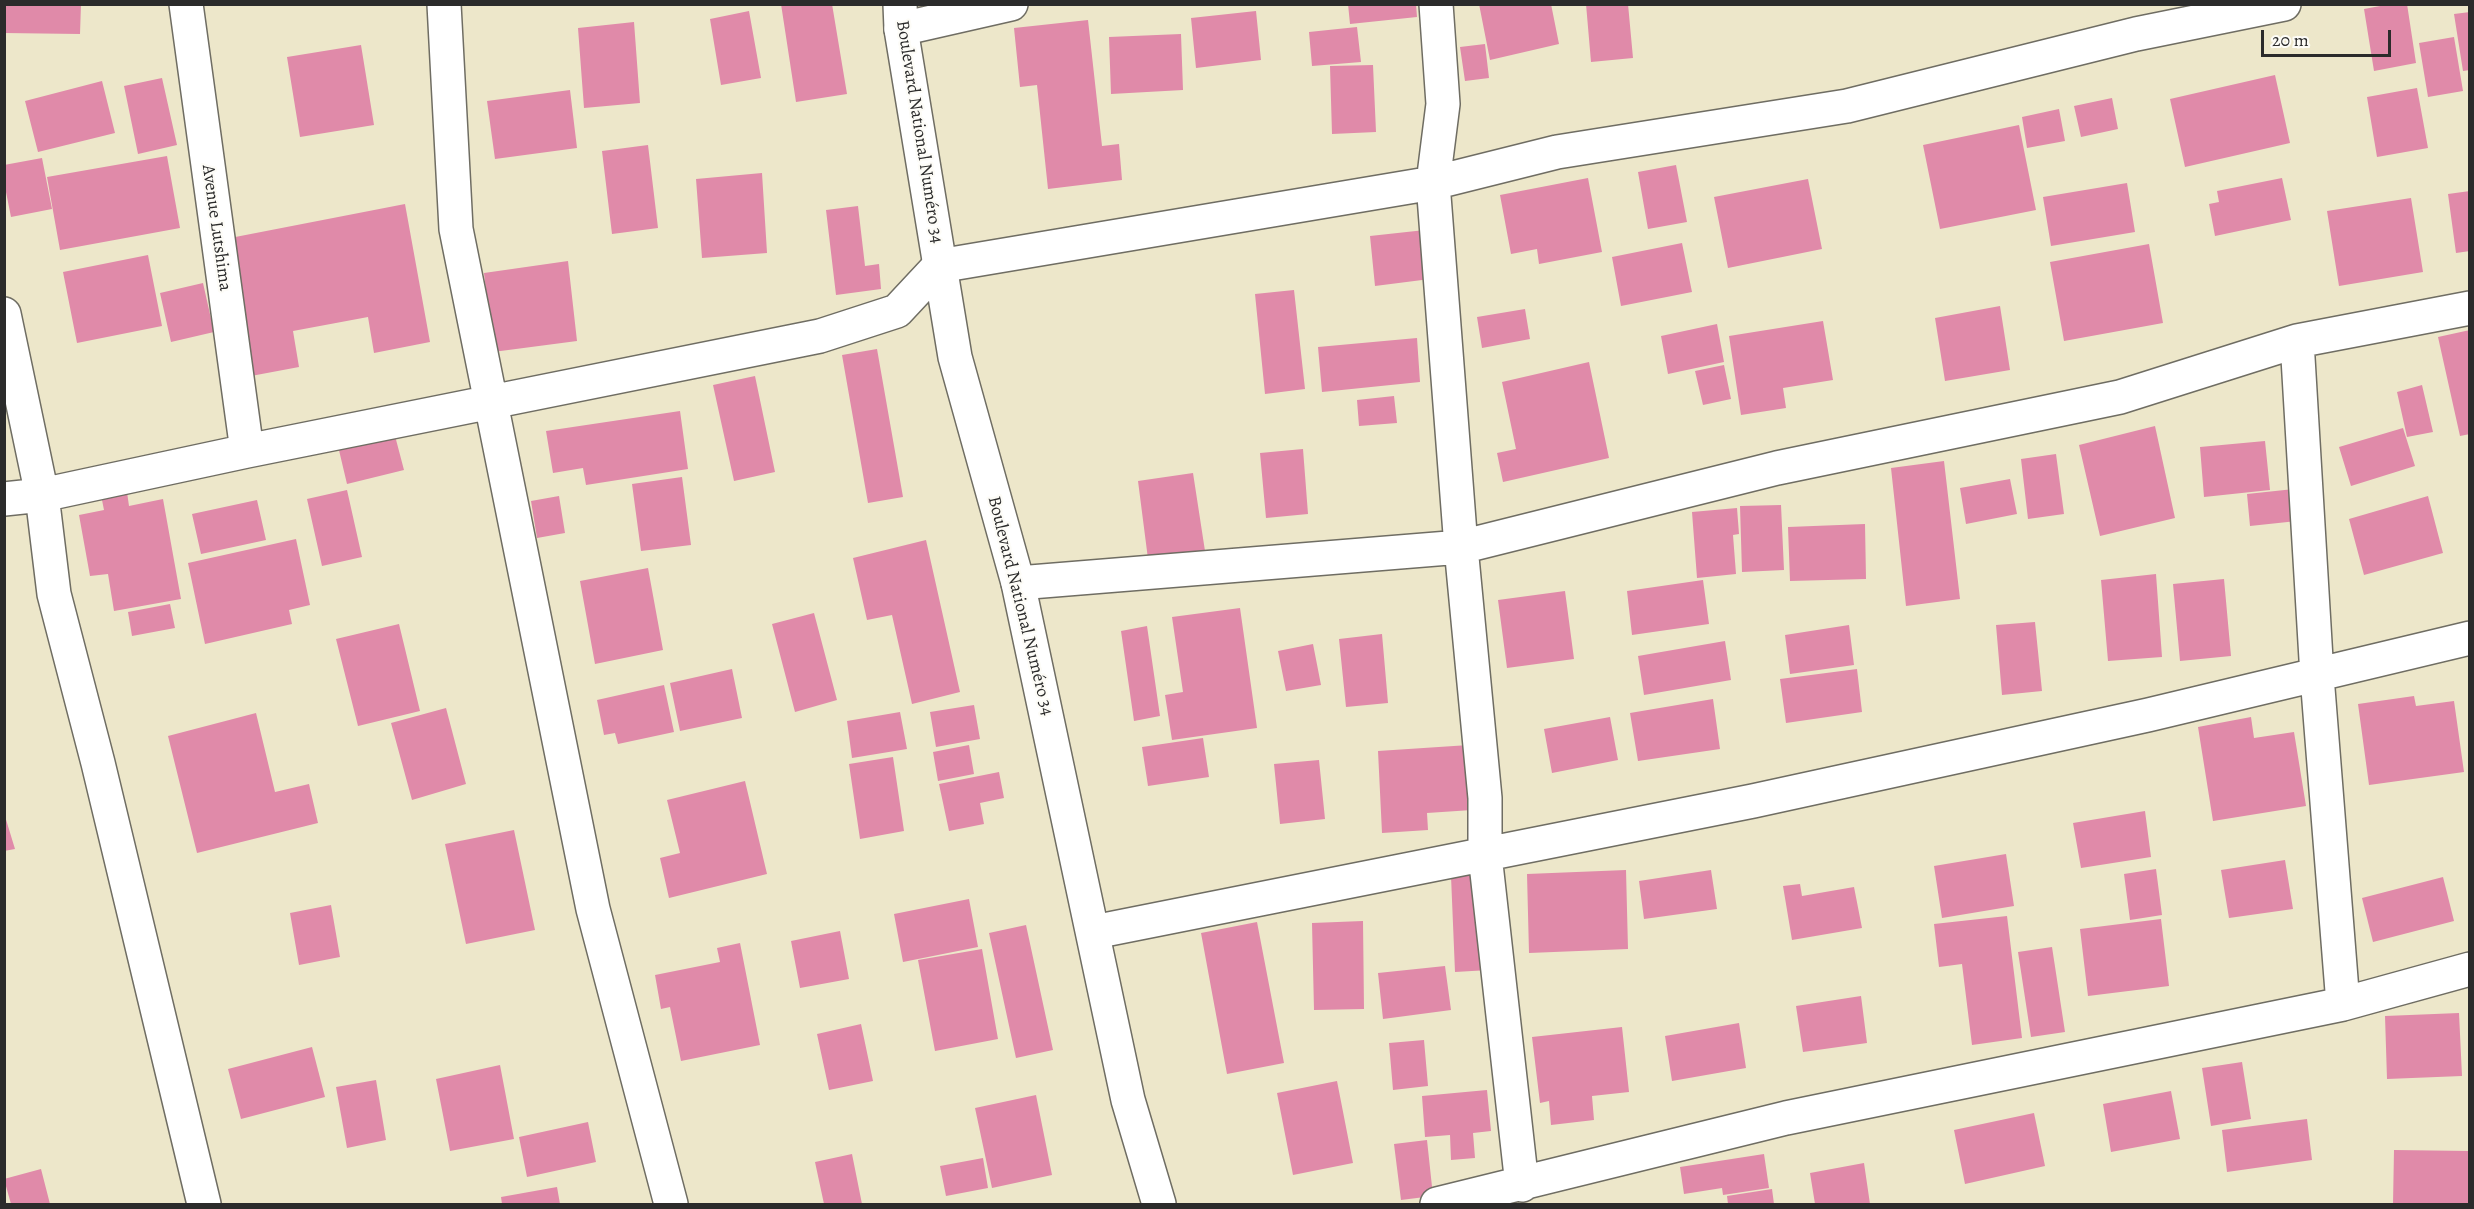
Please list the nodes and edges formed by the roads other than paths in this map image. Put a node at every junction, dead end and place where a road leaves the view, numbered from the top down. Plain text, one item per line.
1 (186, 4) edge
2 (444, 4) edge
3 (1011, 4) edge
4 (1436, 4) edge
5 (2284, 4) edge
6 (901, 17) edge
7 (1433, 183) junction
8 (939, 266) junction
9 (2469, 308) edge
10 (4, 314) edge
11 (2297, 341) junction
12 (492, 401) junction
13 (247, 451) junction
14 (42, 495) junction
15 (4, 499) edge
16 (1461, 547) junction
17 (1018, 584) junction
18 (2469, 638) edge
19 (2317, 676) junction
20 (1485, 855) junction
21 (1094, 932) junction
22 (2469, 969) edge
23 (2343, 1004) junction
24 (1522, 1185) junction
25 (204, 1204) edge
26 (671, 1204) edge
27 (1159, 1204) edge
28 (1437, 1204) edge

1 - 13 street, Avenue Lutshima
2 - 12 street
3 - 6 street
4 - 7 street
5 - 7 street
6 - 8 street, Boulevard National Numéro 34
7 - 8 street
7 - 16 street
8 - 12 street
8 - 17 street, Boulevard National Numéro 34
9 - 11 street
10 - 14 street
11 - 16 street
11 - 19 street
12 - 13 street
12 - 26 street
13 - 14 street
14 - 15 street
14 - 25 street
16 - 17 street
16 - 20 street
17 - 21 street, Boulevard National Numéro 34
18 - 19 street
19 - 20 street
19 - 23 street
20 - 21 street
20 - 24 street
21 - 27 street, Boulevard National Numéro 34
22 - 23 street
23 - 24 street
24 - 28 street

